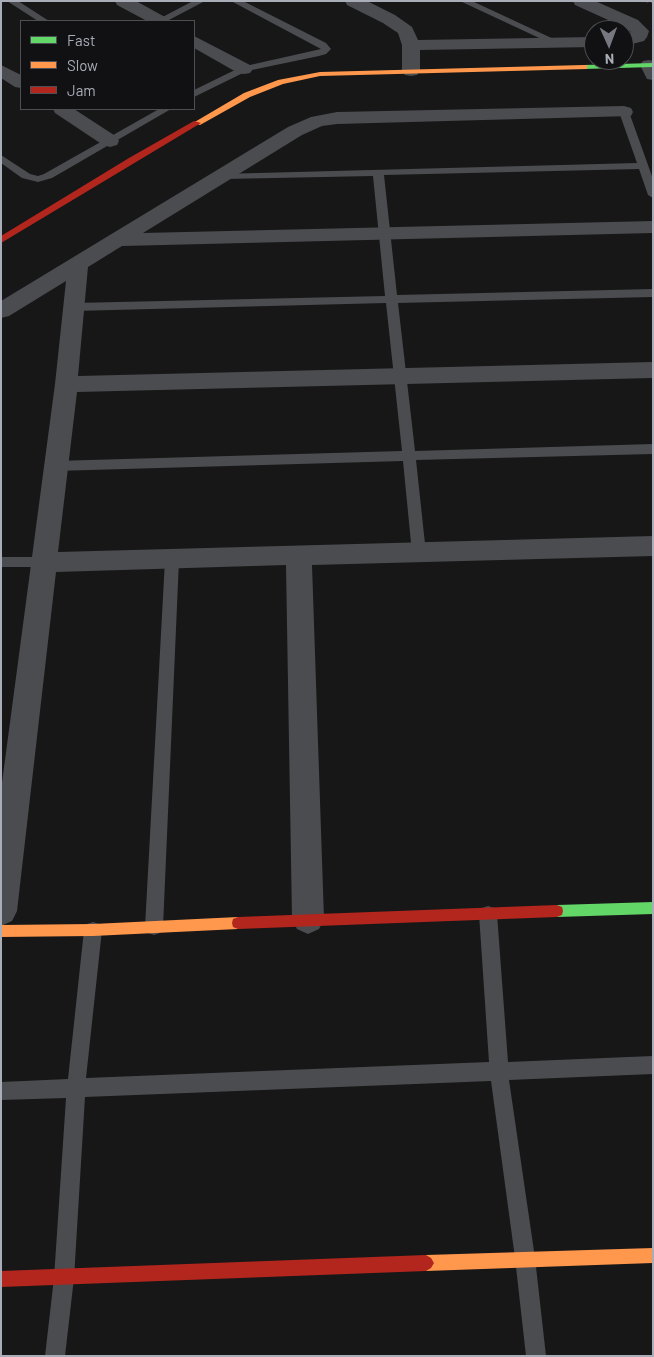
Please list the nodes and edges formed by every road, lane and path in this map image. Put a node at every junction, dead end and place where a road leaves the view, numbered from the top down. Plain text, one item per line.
1 (11, 1) edge
2 (123, 1) edge
3 (201, 1) edge
4 (235, 1) edge
5 (353, 1) edge
6 (464, 1) edge
7 (581, 1) edge
8 (642, 1) edge
9 (653, 2) edge
10 (42, 20) edge
11 (157, 20) edge
12 (161, 20) edge
13 (623, 20) edge
14 (634, 26) edge
15 (634, 38) edge
16 (195, 42) edge
17 (555, 42) junction
18 (584, 42) edge
19 (411, 45) junction
20 (652, 68) edge
21 (244, 69) junction
22 (1, 70) edge
23 (411, 71) junction
24 (20, 82) edge
25 (195, 94) edge
26 (64, 110) edge
27 (164, 110) edge
28 (624, 112) joint
29 (110, 141) junction
30 (1, 158) edge
31 (643, 166) junction
32 (378, 173) junction
33 (224, 176) junction
34 (653, 196) edge
35 (653, 227) edge
36 (385, 233) junction
37 (1, 240) edge
38 (121, 240) junction
39 (78, 266) junction
40 (653, 293) edge
41 (392, 300) junction
42 (74, 307) junction
43 (1, 311) edge
44 (653, 370) edge
45 (400, 377) junction
46 (66, 384) junction
47 (653, 449) edge
48 (408, 457) junction
49 (55, 466) junction
50 (653, 546) edge
51 (419, 553) junction
52 (300, 557) junction
53 (172, 560) junction
54 (1, 562) edge
55 (44, 562) junction
56 (653, 908) edge
57 (1, 911) edge
58 (488, 914) junction
59 (308, 920) junction
60 (154, 927) junction
61 (93, 930) junction
62 (1, 931) edge
63 (653, 1065) edge
64 (499, 1071) junction
65 (76, 1087) junction
66 (1, 1091) edge
67 (653, 1255) edge
68 (526, 1258) junction
69 (64, 1278) junction
70 (1, 1279) edge
71 (55, 1356) edge
72 (536, 1356) edge

1 - 10 lane
2 - 11 street
3 - 12 lane
4 - 21 lane
5 - 19 street
6 - 17 lane
7 - 13 street
8 - 9 path
14 - 15 street
16 - 21 street
17 - 18 street
17 - 19 street
19 - 23 street
20 - 23 street
21 - 25 lane
22 - 24 street
23 - 37 street
26 - 29 street
27 - 29 lane
28 - 31 lane
28 - 33 street
29 - 30 lane
31 - 32 lane
31 - 34 lane
32 - 33 lane
32 - 36 lane
33 - 38 street
35 - 36 street
36 - 38 street
36 - 41 lane
38 - 39 street
39 - 42 street
39 - 43 street
40 - 41 lane
41 - 42 lane
41 - 45 lane
42 - 46 street
44 - 45 street
45 - 46 street
45 - 48 lane
46 - 49 street
47 - 48 lane
48 - 49 lane
48 - 51 lane
49 - 55 street
50 - 51 street
51 - 52 street
52 - 53 street
52 - 59 street
53 - 55 street
53 - 60 lane
54 - 55 lane
55 - 57 street
56 - 58 street
58 - 59 street
58 - 64 lane
59 - 60 street
60 - 61 street
61 - 62 street
61 - 65 lane
63 - 64 lane
64 - 65 lane
64 - 68 lane
65 - 66 lane
65 - 69 lane
67 - 68 street
68 - 69 street
68 - 72 lane
69 - 70 street
69 - 71 lane

